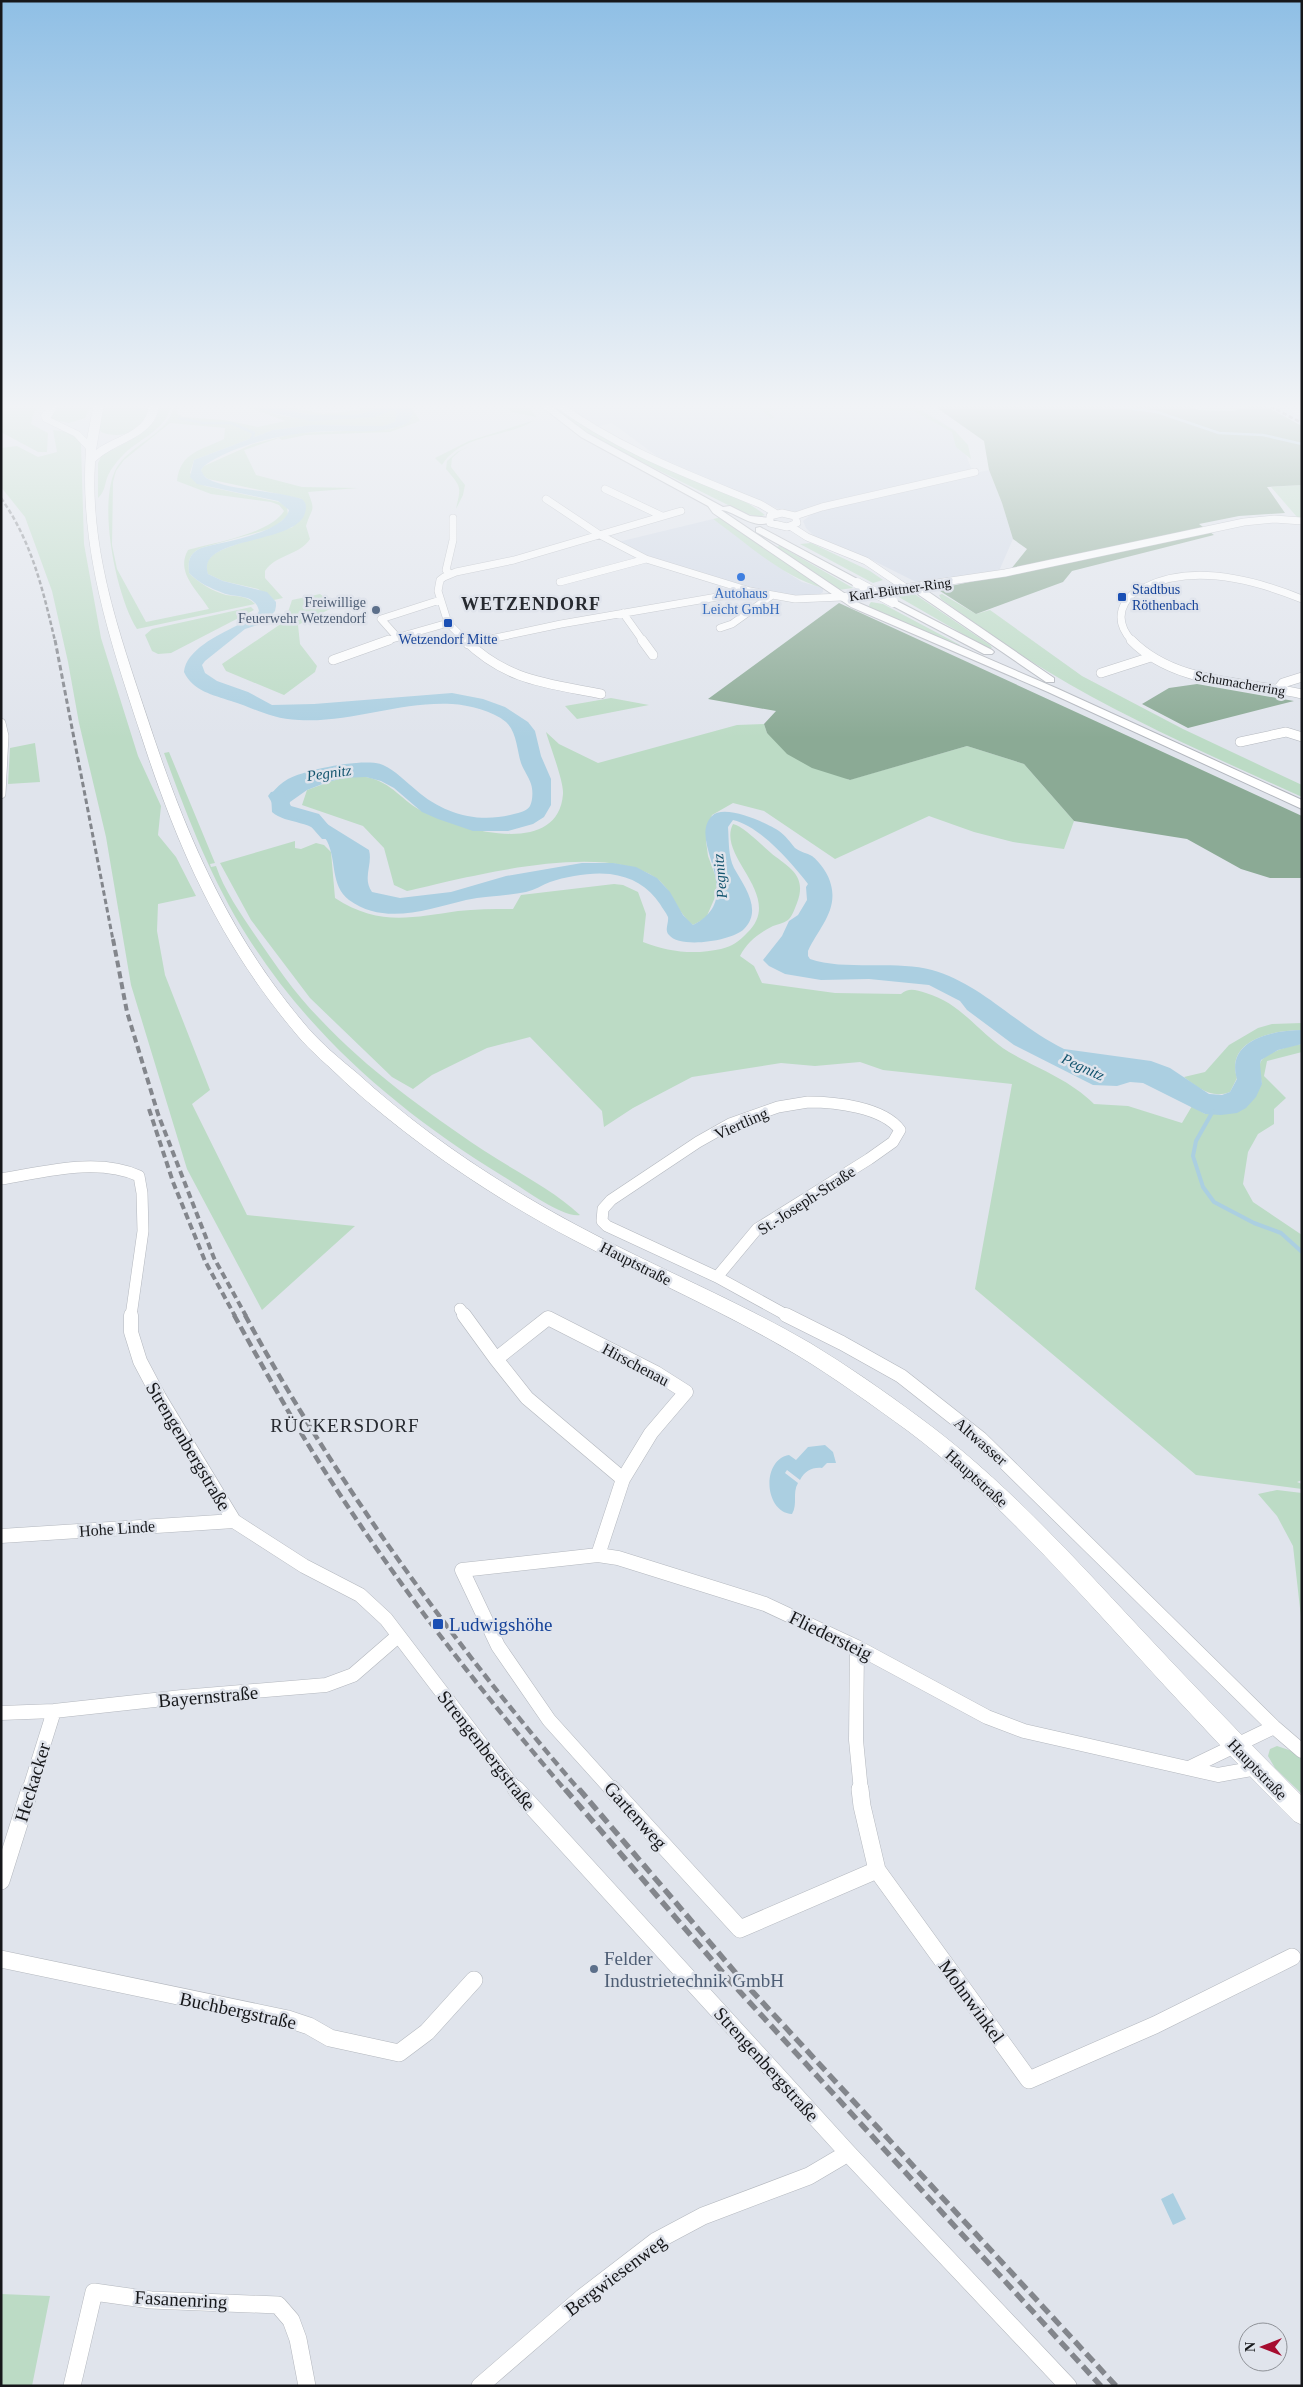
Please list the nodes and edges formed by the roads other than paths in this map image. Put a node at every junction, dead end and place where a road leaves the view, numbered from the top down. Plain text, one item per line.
1 (91, 514) edge
2 (571, 514) edge
3 (659, 514) edge
4 (668, 514) edge
5 (721, 514) edge
6 (732, 514) edge
7 (741, 514) edge
8 (776, 514) edge
9 (780, 514) edge
10 (799, 514) edge
11 (662, 516) junction
12 (794, 516) junction
13 (453, 518) dead end
14 (768, 520) junction
15 (1299, 521) edge
16 (790, 526) junction
17 (600, 535) junction
18 (646, 558) junction
19 (448, 573) junction
20 (560, 582) dead end
21 (912, 587) junction
22 (750, 591) junction
23 (771, 596) junction
24 (842, 597) junction
25 (1302, 598) edge
26 (440, 600) junction
27 (623, 613) junction
28 (448, 623) junction
29 (720, 628) dead end
30 (397, 637) junction
31 (468, 644) junction
32 (653, 655) dead end
33 (1151, 657) junction
34 (333, 660) dead end
35 (1101, 673) dead end
36 (1302, 677) edge
37 (1278, 689) junction
38 (601, 694) dead end
39 (1302, 694) edge
40 (1092, 708) junction
41 (1, 723) edge
42 (1302, 736) edge
43 (1240, 742) dead end
44 (1, 794) edge
45 (1302, 805) edge
46 (900, 1130) joint
47 (1, 1179) edge
48 (602, 1215) joint
49 (717, 1277) junction
50 (460, 1309) dead end
51 (496, 1359) junction
52 (623, 1479) junction
53 (234, 1521) junction
54 (1, 1536) edge
55 (598, 1556) junction
56 (462, 1570) joint
57 (398, 1636) junction
58 (858, 1646) junction
59 (54, 1711) junction
60 (1, 1713) edge
61 (1274, 1727) junction
62 (1234, 1745) junction
63 (1302, 1751) edge
64 (1190, 1768) junction
65 (1257, 1768) junction
66 (1302, 1813) edge
67 (877, 1870) junction
68 (1, 1881) edge
69 (1292, 1957) dead end
70 (1, 1959) edge
71 (474, 1980) dead end
72 (848, 2153) junction
73 (72, 2386) edge
74 (307, 2386) edge
75 (480, 2386) edge
76 (1068, 2386) edge

1 - 62 main road, Hauptstraße
2 - 17 street, Karl-Büttner-Ring
3 - 11 street
4 - 11 street
5 - 24 main road
6 - 40 main road, bridge
7 - 14 main road
8 - 14 street
9 - 12 street
10 - 12 street
11 - 17 street
12 - 16 street
13 - 19 street
14 - 16 street
15 - 21 street, Karl-Büttner-Ring
16 - 21 street
17 - 18 street, Karl-Büttner-Ring
17 - 19 street
18 - 20 street
18 - 22 street, Karl-Büttner-Ring
19 - 26 street
21 - 24 street, Karl-Büttner-Ring
21 - 40 main road
22 - 23 street, Karl-Büttner-Ring
22 - 27 street
23 - 24 street, Karl-Büttner-Ring
23 - 29 street
24 - 40 main road
25 - 33 street, Schumacherring
26 - 28 street
26 - 30 street
27 - 31 street
27 - 32 street
28 - 30 street
28 - 31 street
30 - 34 street
31 - 38 street
33 - 35 street
33 - 37 street, Schumacherring
36 - 37 street
37 - 39 street, Schumacherring
40 - 45 main road
41 - 44 street
42 - 43 street
46 - 48 street, Viertling
46 - 49 street, St.-Joseph-Straße
47 - 53 street, Strengenbergstraße
48 - 49 street, Altwasser
49 - 61 street, Altwasser
50 - 51 street
51 - 52 street
51 - 52 street, Hirschenau
52 - 55 street, Hirschenau
53 - 54 street, Hohe Linde
53 - 57 street, Strengenbergstraße
55 - 56 street, Fliedersteig
55 - 58 street, Fliedersteig
56 - 67 street, Gartenweg
57 - 59 street, Bayernstraße
57 - 72 street, Strengenbergstraße
58 - 64 street, Fliedersteig
58 - 67 street, Mohnwinkel
59 - 60 street, Bayernstraße
59 - 68 street, Heckacker
61 - 62 street
61 - 63 street, Altwasser
62 - 64 street
62 - 65 main road, Hauptstraße
64 - 65 street, Fliedersteig
65 - 66 main road, Hauptstraße
67 - 69 street, Mohnwinkel
70 - 71 street, Buchbergstraße
72 - 75 street, Bergwiesenweg
72 - 76 street, Strengenbergstraße
73 - 74 street, Fasanenring

